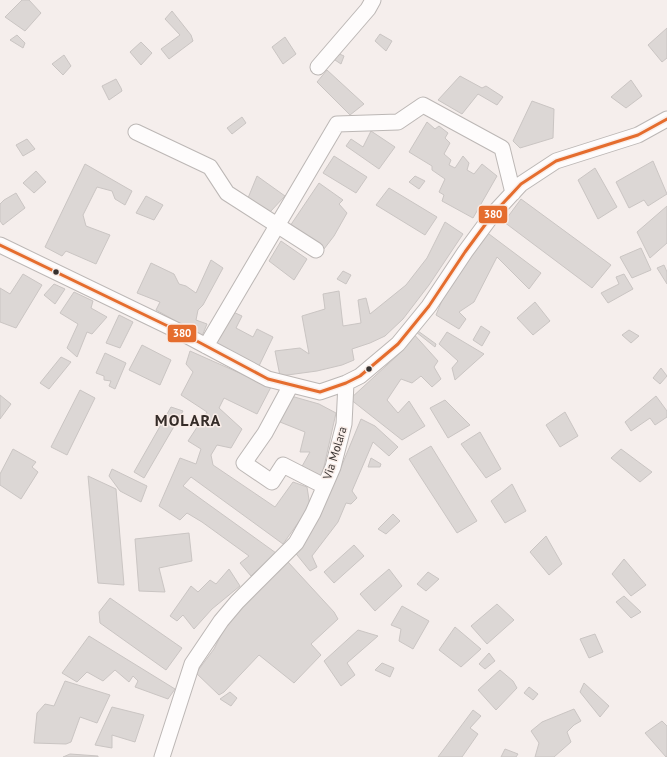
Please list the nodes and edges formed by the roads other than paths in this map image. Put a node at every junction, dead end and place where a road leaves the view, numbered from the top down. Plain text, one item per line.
1 (373, 0) edge
2 (318, 67) dead end
3 (667, 119) edge
4 (136, 132) dead end
5 (512, 193) junction
6 (278, 226) junction
7 (0, 245) edge
8 (316, 250) dead end
9 (206, 346) junction
10 (346, 383) junction
11 (291, 385) junction
12 (324, 486) junction
13 (162, 757) edge

1 - 2 street
3 - 5 street
4 - 6 street
5 - 6 street
5 - 10 street
6 - 8 street
6 - 9 street
7 - 9 street
9 - 11 street
10 - 11 street
10 - 12 street, Via Molara
11 - 12 street
12 - 13 street, Via Molara

